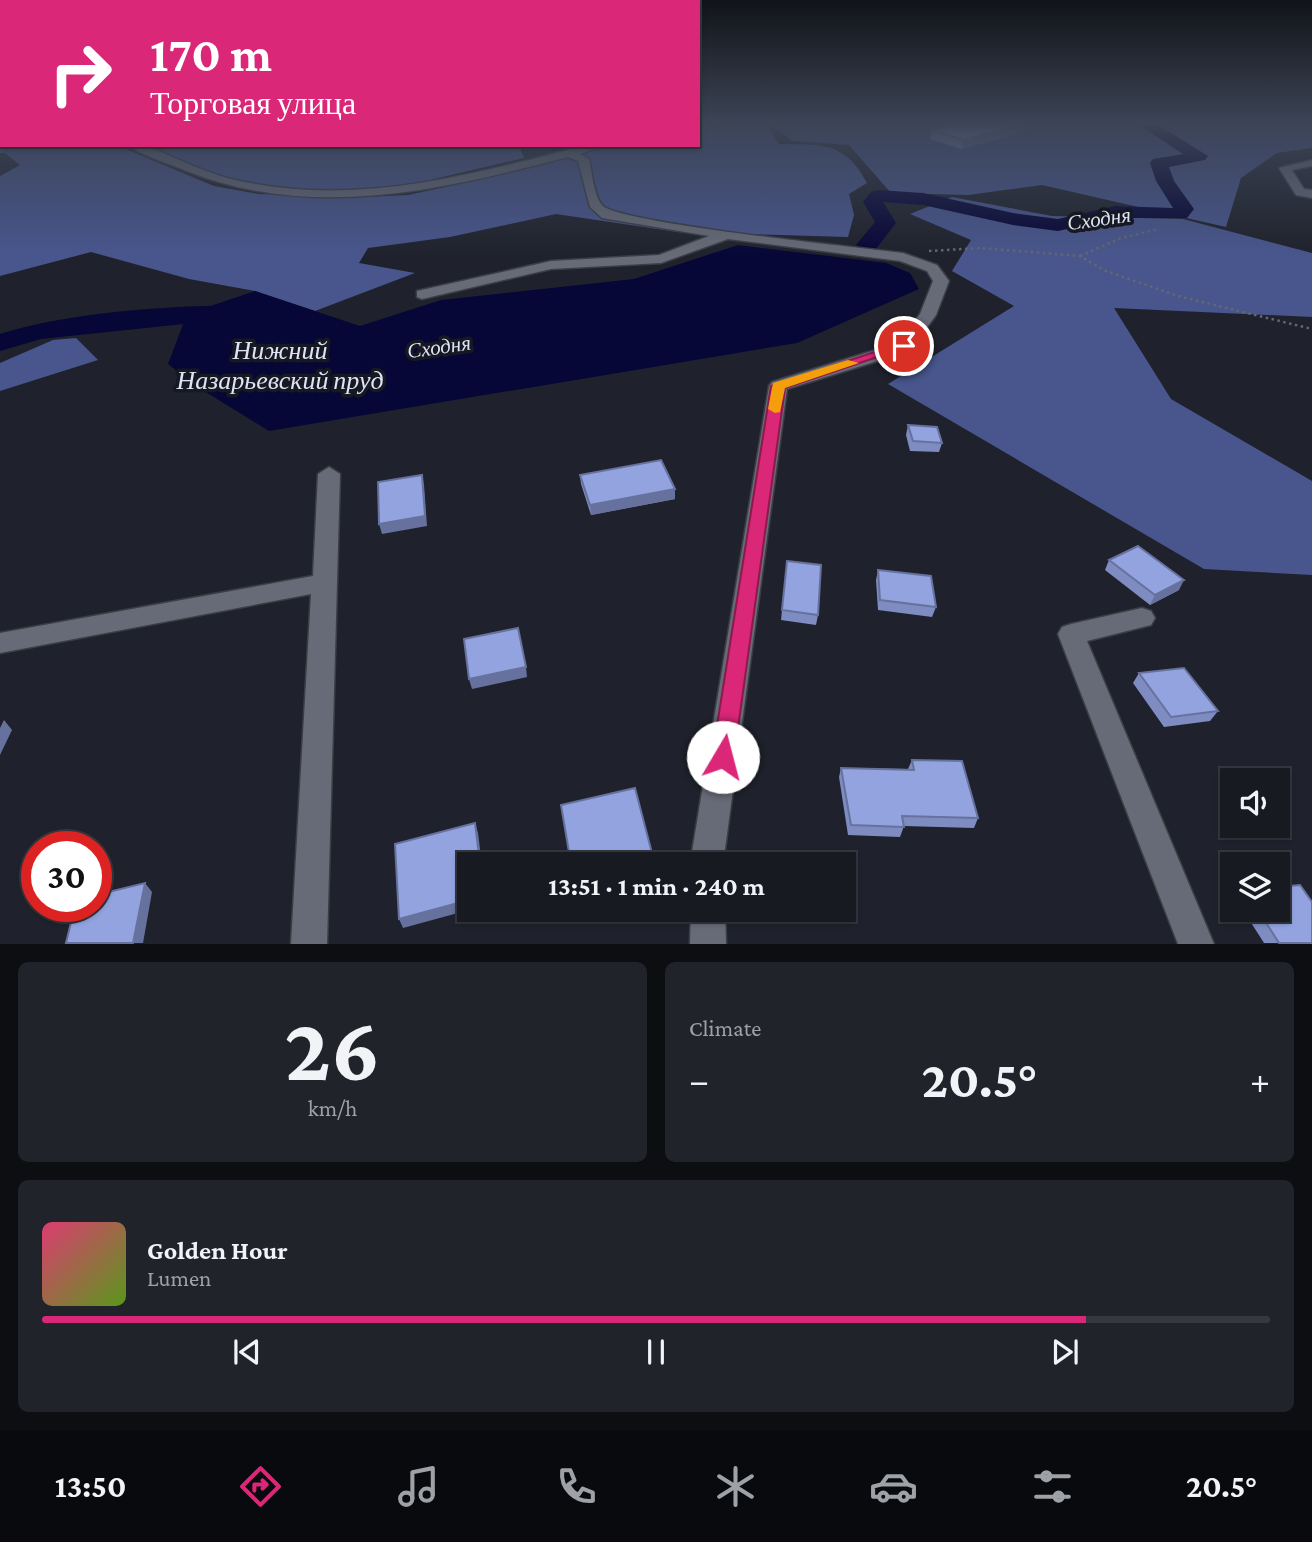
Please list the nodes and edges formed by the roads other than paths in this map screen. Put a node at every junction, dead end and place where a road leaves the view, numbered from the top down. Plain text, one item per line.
1 (191, 168) edge
2 (486, 168) edge
3 (585, 168) edge
4 (1285, 168) edge
5 (1312, 194) edge
6 (727, 234) junction
7 (422, 294) dead end
8 (329, 474) dead end
9 (326, 582) junction
10 (1142, 618) dead end
11 (0, 643) edge
12 (709, 852) edge
13 (708, 922) edge
14 (309, 943) edge
15 (708, 943) edge
16 (1196, 943) edge

1 - 2 street
3 - 6 street
4 - 5 street
6 - 7 street
6 - 12 street
8 - 9 street
9 - 11 street
9 - 14 street
10 - 16 street
13 - 15 street

